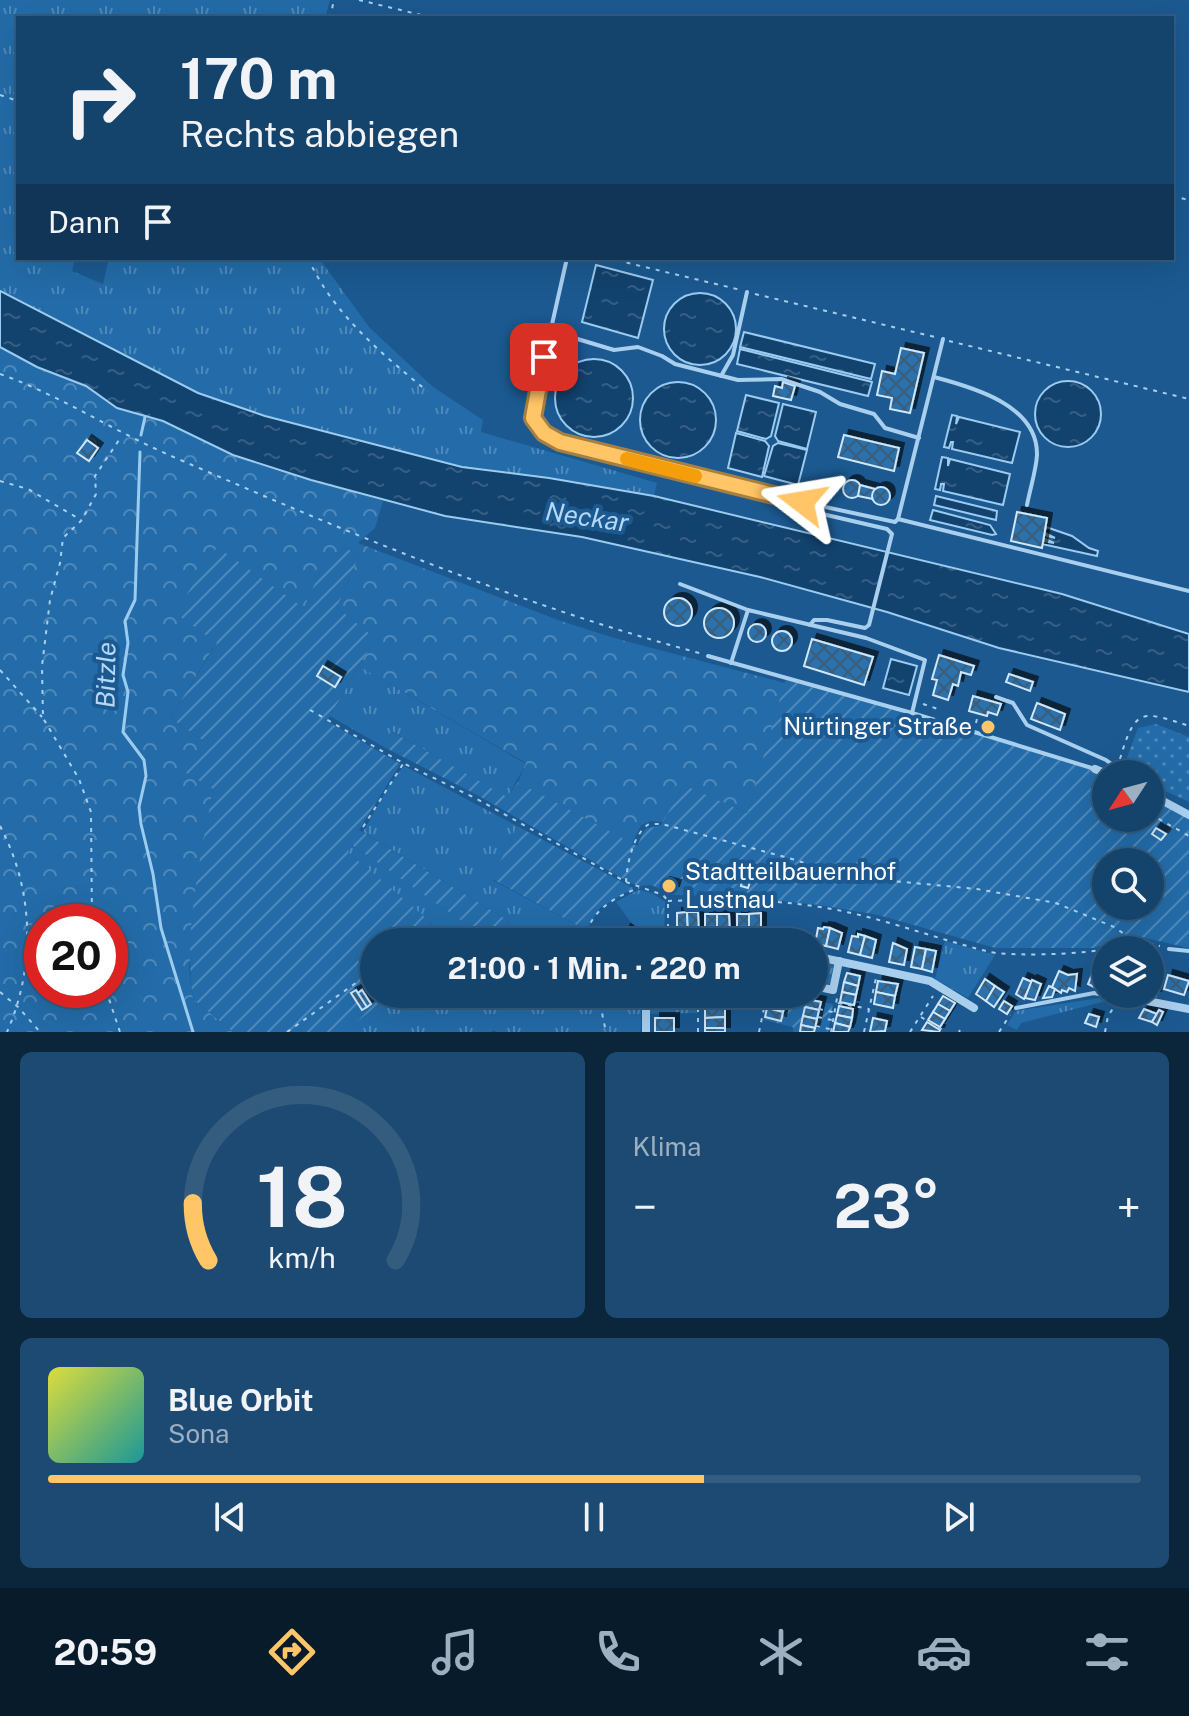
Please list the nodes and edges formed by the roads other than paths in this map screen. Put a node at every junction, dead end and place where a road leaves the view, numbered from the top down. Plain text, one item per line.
1 (567, 260) edge
2 (747, 292) road end
3 (551, 331) junction
4 (943, 339) road end
5 (721, 376) junction
6 (934, 377) junction
7 (919, 438) junction
8 (815, 505) junction
9 (1027, 505) dead end
10 (898, 519) junction
11 (680, 584) dead end
12 (1189, 591) edge
13 (748, 610) junction
14 (810, 625) junction
15 (708, 656) road end
16 (731, 663) junction
17 (996, 697) dead end
18 (912, 713) junction
19 (1106, 760) edge
20 (1092, 768) edge
21 (1164, 802) edge
22 (1189, 815) edge
23 (1169, 949) road end
24 (1189, 951) edge
25 (828, 959) edge
26 (839, 961) junction
27 (828, 989) edge
28 (1092, 993) edge
29 (1164, 1004) edge
30 (646, 1008) edge
31 (974, 1008) dead end
32 (1016, 1008) dead end
33 (1189, 1009) edge
34 (646, 1032) edge

1 - 3 lane
2 - 5 lane
3 - 5 lane
3 - 8 lane
4 - 6 lane
5 - 7 lane
6 - 7 lane
6 - 9 lane
7 - 10 lane
8 - 10 lane
8 - 14 lane
10 - 12 lane
11 - 13 lane
13 - 14 lane
13 - 16 lane
14 - 18 lane
15 - 16 lane
16 - 18 lane
17 - 19 lane
18 - 20 lane
21 - 22 street
23 - 24 lane
25 - 26 street
26 - 27 street
26 - 31 street
28 - 32 lane
29 - 33 street
30 - 34 street

